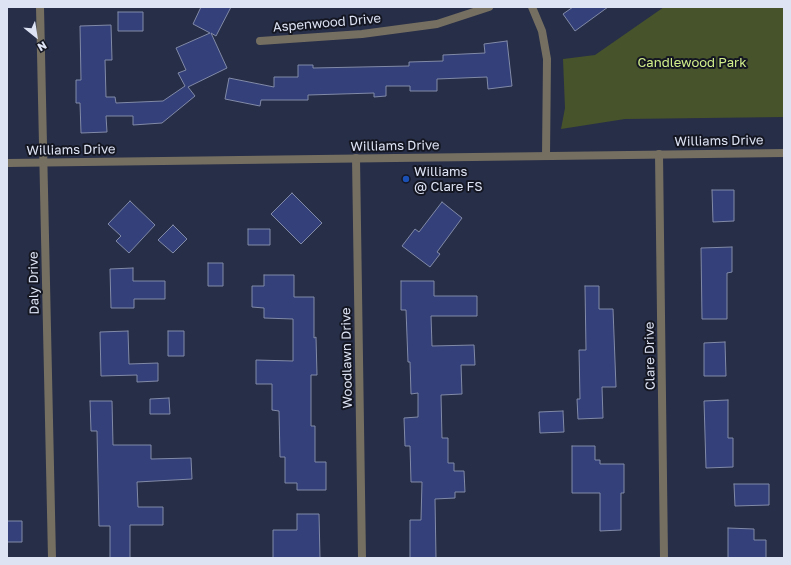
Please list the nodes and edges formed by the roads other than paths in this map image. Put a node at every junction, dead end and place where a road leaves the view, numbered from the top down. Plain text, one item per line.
1 (40, 7) edge
2 (489, 7) edge
3 (532, 7) edge
4 (260, 40) dead end
5 (784, 153) edge
6 (659, 154) junction
7 (546, 156) junction
8 (356, 158) junction
9 (7, 163) edge
10 (44, 163) junction
11 (52, 558) edge
12 (362, 558) edge
13 (664, 558) edge

1 - 10 street, Daly Drive
2 - 4 street, Aspenwood Drive
3 - 7 street
5 - 6 street, Williams Drive
6 - 7 street, Williams Drive
6 - 13 street, Clare Drive
7 - 8 street, Williams Drive
8 - 10 street, Williams Drive
8 - 12 street, Woodlawn Drive
9 - 10 street, Williams Drive
10 - 11 street, Daly Drive

